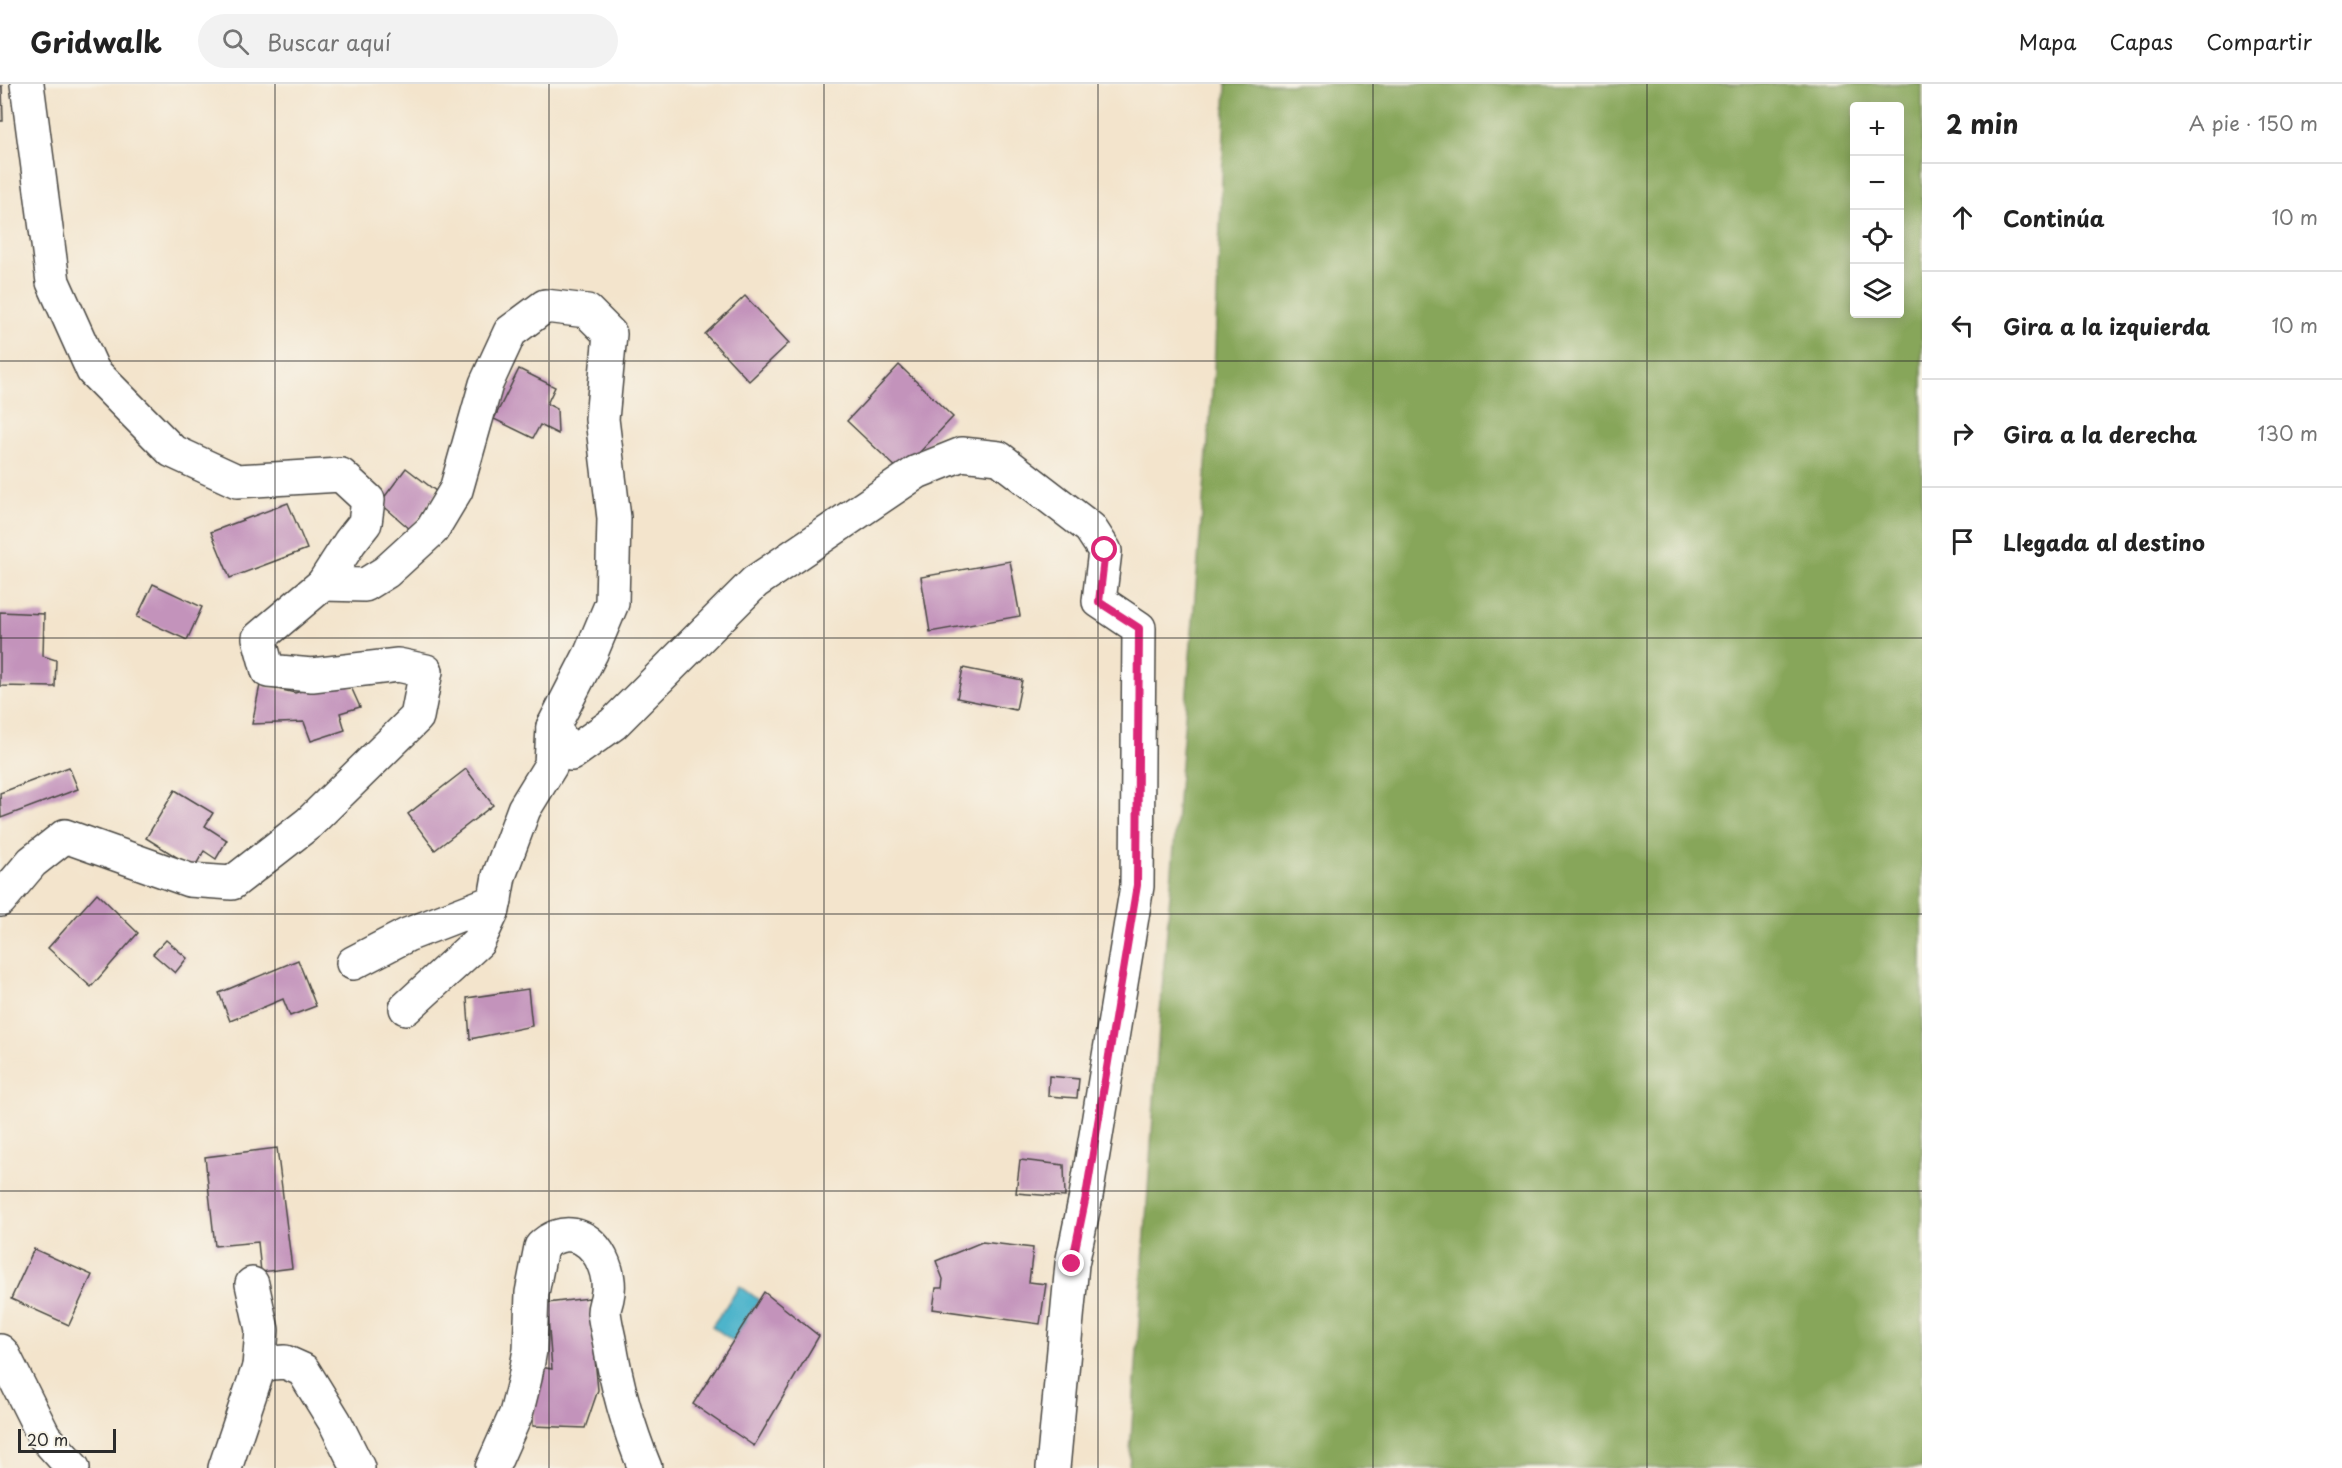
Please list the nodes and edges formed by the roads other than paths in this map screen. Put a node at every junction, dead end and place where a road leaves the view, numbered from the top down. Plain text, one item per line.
1 (27, 84) edge
2 (323, 584) junction
3 (553, 727) junction
4 (0, 900) edge
5 (495, 901) junction
6 (353, 963) dead end
7 (406, 1008) dead end
8 (252, 1284) dead end
9 (0, 1351) edge
10 (259, 1367) junction
11 (73, 1468) edge
12 (225, 1468) edge
13 (358, 1468) edge
14 (492, 1468) edge
15 (645, 1468) edge
16 (1053, 1468) edge

1 - 2 street
2 - 3 street
2 - 4 street
3 - 5 street
3 - 16 street
5 - 6 street
5 - 7 street
8 - 10 street
9 - 11 street
10 - 12 street
10 - 13 street
14 - 15 street

